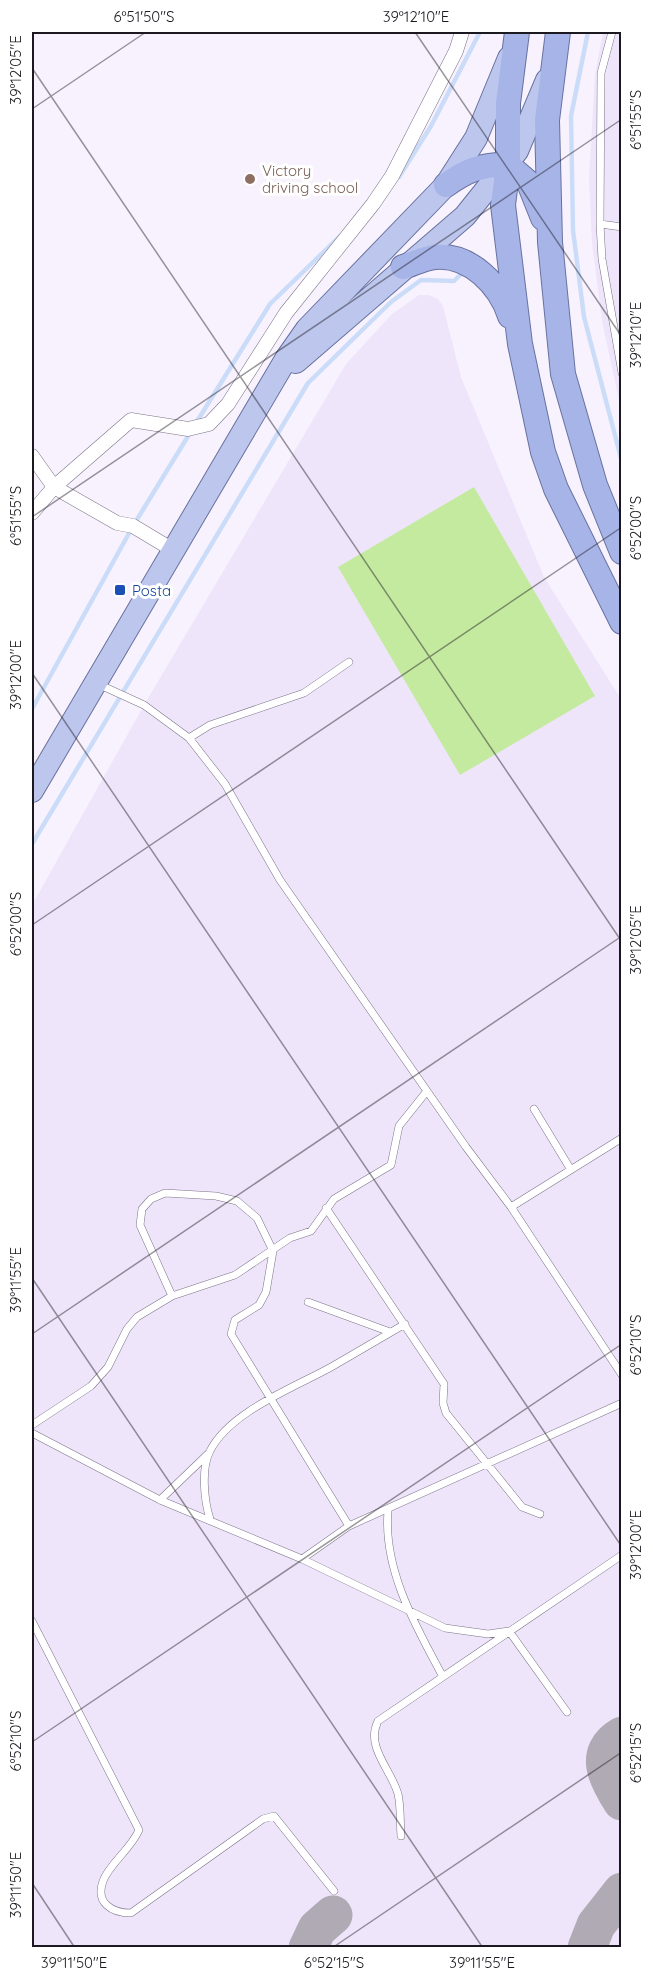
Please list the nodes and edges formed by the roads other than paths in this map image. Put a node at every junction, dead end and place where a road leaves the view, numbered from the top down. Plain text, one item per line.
1 (462, 32) edge
2 (558, 32) edge
3 (612, 32) edge
4 (515, 40) edge
5 (553, 60) junction
6 (508, 165) junction
7 (446, 185) junction
8 (600, 225) junction
9 (621, 227) edge
10 (550, 242) junction
11 (403, 267) junction
12 (286, 313) junction
13 (307, 329) junction
14 (520, 344) junction
15 (621, 374) edge
16 (261, 401) junction
17 (32, 456) edge
18 (54, 487) junction
19 (32, 513) edge
20 (173, 550) junction
21 (621, 552) edge
22 (621, 622) edge
23 (349, 662) dead end
24 (93, 682) junction
25 (189, 738) junction
26 (32, 791) edge
27 (427, 1091) junction
28 (534, 1109) dead end
29 (621, 1138) edge
30 (571, 1170) junction
31 (511, 1207) junction
32 (326, 1208) junction
33 (273, 1251) junction
34 (172, 1296) junction
35 (308, 1302) dead end
36 (405, 1324) junction
37 (390, 1332) junction
38 (621, 1375) edge
39 (269, 1400) junction
40 (621, 1404) edge
41 (32, 1425) edge
42 (32, 1433) edge
43 (208, 1453) junction
44 (488, 1466) junction
45 (160, 1500) junction
46 (388, 1511) junction
47 (540, 1514) dead end
48 (210, 1518) junction
49 (349, 1526) junction
50 (621, 1555) edge
51 (302, 1559) junction
52 (408, 1612) junction
53 (32, 1621) edge
54 (509, 1631) junction
55 (442, 1675) junction
56 (567, 1712) dead end
57 (401, 1836) dead end
58 (334, 1891) dead end

1 - 12 street
2 - 5 highway
3 - 8 lane
4 - 6 highway
4 - 7 main road
5 - 6 main road
5 - 10 highway
6 - 7 highway
6 - 10 highway
6 - 11 main road
6 - 14 highway
7 - 13 main road
8 - 9 lane
8 - 15 lane
10 - 21 highway
11 - 14 highway
11 - 16 main road
12 - 13 street
12 - 18 street
13 - 16 main road
14 - 22 highway
16 - 20 main road
17 - 18 street
18 - 19 street
18 - 20 street
20 - 24 main road
23 - 25 lane
24 - 25 lane
24 - 26 main road
25 - 27 lane
27 - 31 lane
27 - 32 lane
28 - 30 lane
29 - 30 lane
30 - 31 lane
31 - 38 lane
32 - 33 lane
32 - 36 lane
33 - 34 lane
33 - 34 lane
33 - 39 lane
34 - 41 lane
35 - 37 lane
36 - 37 lane
36 - 44 lane
37 - 39 lane
39 - 43 lane
39 - 49 lane
40 - 44 lane
42 - 45 lane
43 - 45 lane
43 - 48 lane
44 - 46 lane
44 - 47 lane
45 - 48 lane
46 - 49 lane
46 - 52 lane
48 - 51 lane
49 - 51 lane
50 - 54 lane
51 - 52 lane
52 - 54 lane
52 - 55 lane
53 - 58 lane
54 - 55 lane
54 - 56 lane
55 - 57 lane

